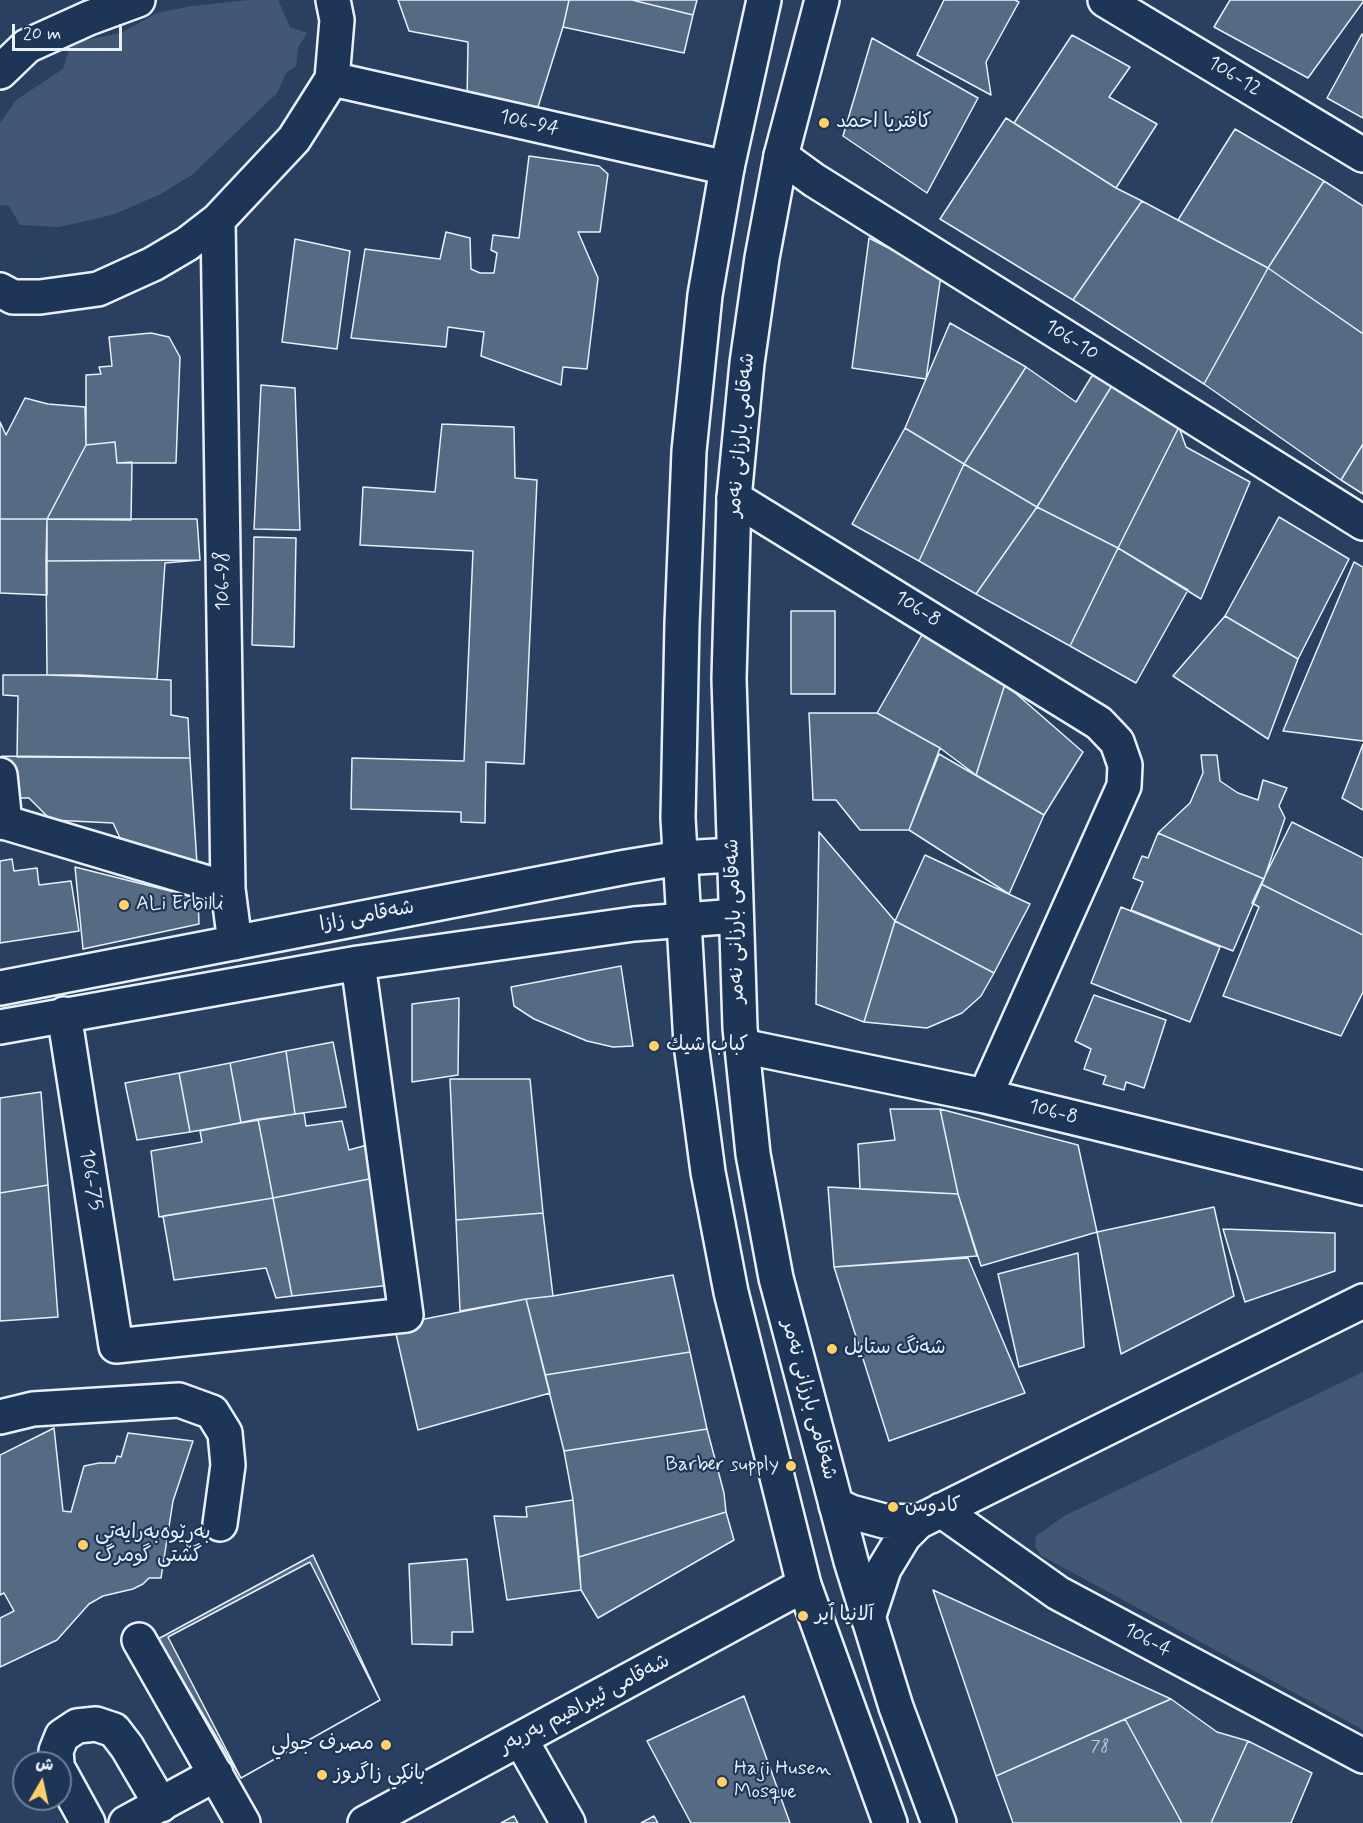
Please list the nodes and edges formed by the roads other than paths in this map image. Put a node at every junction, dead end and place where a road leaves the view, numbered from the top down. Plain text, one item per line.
1 (138, 0) edge
2 (333, 0) edge
3 (764, 0) edge
4 (822, 0) edge
5 (1105, 0) edge
6 (0, 72) edge
7 (332, 79) junction
8 (1363, 155) edge
9 (781, 156) junction
10 (727, 168) junction
11 (218, 220) junction
12 (0, 290) edge
13 (734, 498) junction
14 (1363, 523) edge
15 (0, 775) edge
16 (2, 822) edge
17 (734, 855) junction
18 (680, 858) junction
19 (228, 889) junction
20 (736, 916) junction
21 (685, 920) junction
22 (235, 943) junction
23 (358, 963) junction
24 (0, 988) edge
25 (64, 1014) junction
26 (0, 1026) edge
27 (741, 1046) junction
28 (985, 1096) junction
29 (1363, 1188) edge
30 (1363, 1301) edge
31 (0, 1417) edge
32 (836, 1505) junction
33 (929, 1516) junction
34 (220, 1524) dead end
35 (804, 1585) junction
36 (868, 1618) junction
37 (139, 1640) dead end
38 (521, 1740) junction
39 (56, 1751) edge
40 (1363, 1756) edge
41 (216, 1774) junction
42 (72, 1794) edge
43 (161, 1805) junction
44 (88, 1823) edge
45 (126, 1823) edge
46 (243, 1823) edge
47 (364, 1823) edge
48 (568, 1823) edge
49 (890, 1823) edge
50 (939, 1823) edge

1 - 6 street
2 - 7 street
3 - 10 street
4 - 9 street, شەقامی بارزانی نەمر
5 - 8 street, 106-12
7 - 10 street, 106-94
7 - 11 street
9 - 13 street, شەقامی بارزانی نەمر
9 - 14 street, 106-10
10 - 18 street
11 - 12 street
11 - 19 street, 106-98
13 - 17 street, شەقامی بارزانی نەمر
13 - 28 street, 106-8
15 - 16 street
16 - 19 street
17 - 18 street, شەقامی زازا
17 - 20 street, شەقامی بارزانی نەمر
18 - 21 street
18 - 22 street, شەقامی زازا
19 - 22 street, 106-98
20 - 21 street
20 - 27 street, شەقامی بارزانی نەمر
21 - 23 street
21 - 35 street
22 - 24 street, شەقامی زازا
23 - 25 street
23 - 25 street, 106-75
25 - 26 street
27 - 28 street, 106-8
27 - 32 street, شەقامی بارزانی نەمر
28 - 29 street, 106-8
30 - 33 street
31 - 34 street
32 - 33 street
32 - 36 street, شەقامی بارزانی نەمر
33 - 36 street
33 - 40 street, 106-4
35 - 38 street, شەقامی ئیبراهیم بەربەر
35 - 49 street
36 - 50 street, شەقامی بارزانی نەمر
37 - 41 street
38 - 47 street, شەقامی ئیبراهیم بەربەر
38 - 48 street
39 - 43 street
41 - 43 street
41 - 46 street
42 - 44 street
43 - 45 street

